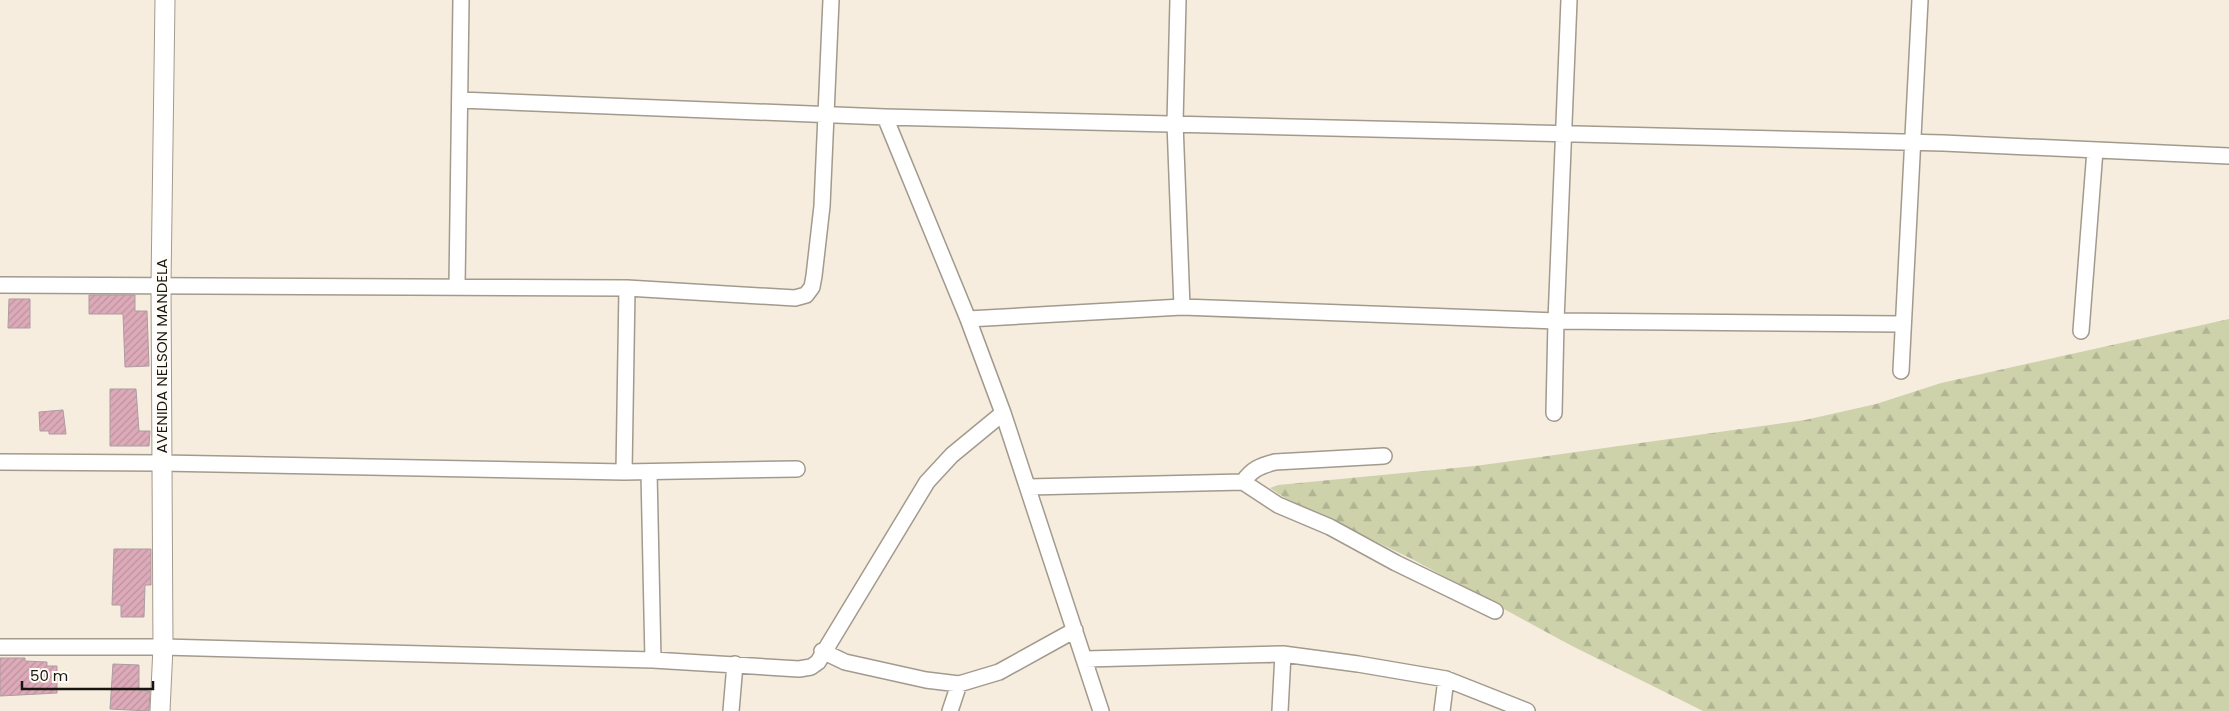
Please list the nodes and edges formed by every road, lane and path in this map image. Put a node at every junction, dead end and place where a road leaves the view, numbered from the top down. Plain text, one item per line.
1 (165, 0) edge
2 (461, 0) edge
3 (831, 0) edge
4 (1178, 0) edge
5 (1569, 0) edge
6 (1920, 0) edge
7 (460, 100) junction
8 (826, 114) junction
9 (885, 117) junction
10 (1175, 123) junction
11 (1563, 135) junction
12 (1914, 142) junction
13 (2095, 150) junction
14 (2229, 156) edge
15 (161, 284) junction
16 (0, 285) edge
17 (457, 286) junction
18 (627, 288) junction
19 (1182, 307) junction
20 (968, 318) junction
21 (1556, 321) junction
22 (1902, 324) junction
23 (2081, 331) dead end
24 (1901, 370) dead end
25 (1003, 412) junction
26 (1554, 413) dead end
27 (1384, 456) dead end
28 (0, 462) edge
29 (161, 463) junction
30 (797, 469) dead end
31 (624, 472) junction
32 (649, 472) junction
33 (1243, 482) junction
34 (1028, 487) junction
35 (1495, 611) dead end
36 (1076, 630) junction
37 (0, 647) edge
38 (162, 647) junction
39 (822, 651) junction
40 (1283, 654) junction
41 (1085, 659) junction
42 (653, 660) junction
43 (735, 664) junction
44 (1446, 680) junction
45 (959, 684) junction
46 (160, 711) edge
47 (731, 711) edge
48 (950, 711) edge
49 (1101, 711) edge
50 (1280, 711) edge
51 (1442, 711) edge
52 (1527, 711) edge

1 - 15 street, AVENIDA NELSON MANDELA
2 - 7 street
3 - 8 street
4 - 10 street
5 - 11 street
6 - 12 street
7 - 8 street
7 - 17 street
8 - 9 street
8 - 18 street
9 - 10 street
9 - 20 street
10 - 11 street
10 - 19 street
11 - 12 street
11 - 21 street
12 - 13 street
12 - 22 street
13 - 14 street
13 - 23 street
15 - 16 street
15 - 17 street
15 - 29 street, AVENIDA NELSON MANDELA
17 - 18 street
18 - 31 street
19 - 20 street
19 - 21 street
20 - 25 street
21 - 22 street
21 - 26 street
22 - 24 street
25 - 34 street
25 - 39 street
27 - 33 street
28 - 29 street
29 - 31 street
29 - 38 street, AVENIDA NELSON MANDELA
30 - 32 street
31 - 32 street
32 - 42 street
33 - 34 street
33 - 35 street
34 - 36 street
36 - 41 street
36 - 45 street
37 - 38 street
38 - 42 street
38 - 46 street, AVENIDA NELSON MANDELA
39 - 43 street
39 - 45 street
40 - 41 street
40 - 44 street
40 - 50 street
41 - 49 street
42 - 43 street
43 - 47 street
44 - 51 street
44 - 52 street
45 - 48 street

